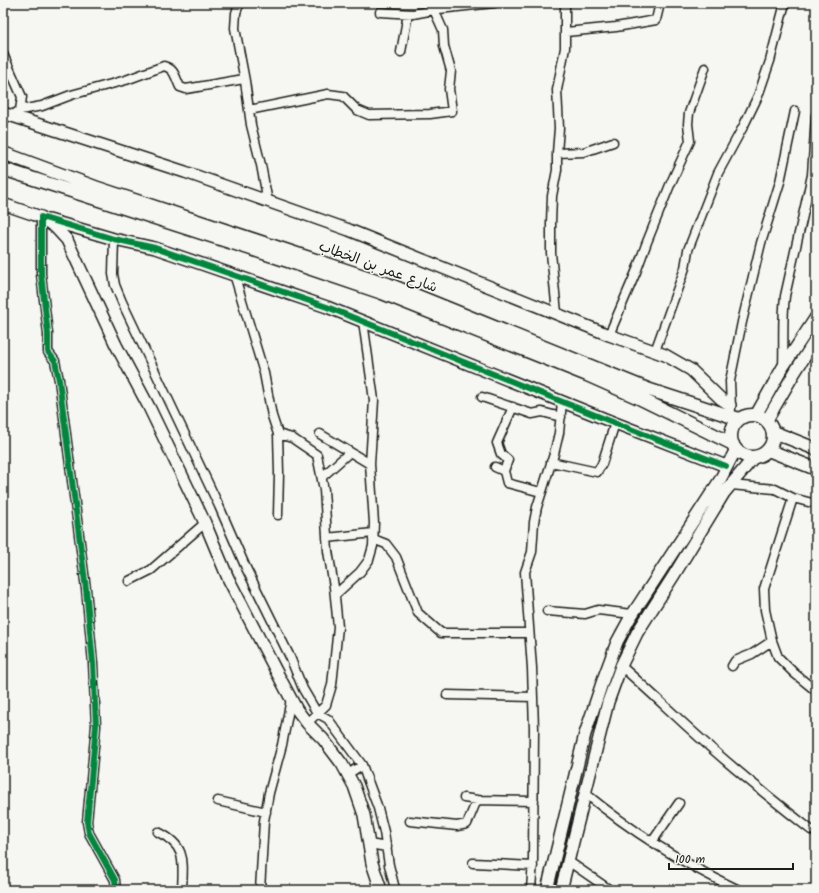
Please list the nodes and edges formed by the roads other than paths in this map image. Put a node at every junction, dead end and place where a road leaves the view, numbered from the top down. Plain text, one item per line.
1 (494, 3) edge
2 (564, 3) edge
3 (660, 3) edge
4 (785, 3) edge
5 (238, 4) edge
6 (436, 8) edge
7 (380, 12) dead end
8 (408, 14) junction
9 (566, 32) junction
10 (401, 52) dead end
11 (3, 54) edge
12 (704, 68) dead end
13 (244, 79) junction
14 (249, 110) junction
15 (795, 111) dead end
16 (12, 113) edge
17 (816, 115) edge
18 (613, 142) dead end
19 (3, 153) edge
20 (557, 153) junction
21 (3, 169) edge
22 (268, 202) junction
23 (3, 204) edge
24 (41, 217) junction
25 (114, 239) junction
26 (234, 274) junction
27 (557, 313) junction
28 (816, 316) edge
29 (363, 321) junction
30 (610, 335) junction
31 (816, 339) edge
32 (655, 351) junction
33 (783, 367) junction
34 (482, 397) dead end
35 (562, 402) junction
36 (513, 407) junction
37 (734, 413) junction
38 (756, 414) junction
39 (561, 417) junction
40 (767, 420) junction
41 (615, 424) junction
42 (773, 432) junction
43 (278, 434) junction
44 (320, 434) dead end
45 (734, 447) junction
46 (816, 449) edge
47 (768, 450) junction
48 (350, 452) junction
49 (754, 457) junction
50 (551, 462) junction
51 (370, 464) junction
52 (726, 466) junction
53 (495, 467) dead end
54 (816, 469) edge
55 (504, 471) junction
56 (322, 477) junction
57 (731, 485) junction
58 (541, 492) junction
59 (793, 498) junction
60 (816, 504) edge
61 (278, 515) dead end
62 (205, 523) junction
63 (373, 536) junction
64 (327, 538) junction
65 (129, 582) dead end
66 (335, 595) junction
67 (547, 611) dead end
68 (632, 614) junction
69 (528, 633) junction
70 (772, 642) junction
71 (621, 666) junction
72 (732, 666) dead end
73 (816, 691) edge
74 (448, 695) dead end
75 (533, 697) junction
76 (291, 698) junction
77 (317, 713) junction
78 (306, 723) junction
79 (362, 765) junction
80 (348, 774) junction
81 (585, 793) junction
82 (464, 798) dead end
83 (477, 800) junction
84 (218, 801) dead end
85 (534, 801) junction
86 (679, 803) dead end
87 (266, 812) junction
88 (410, 821) dead end
89 (158, 832) dead end
90 (816, 832) edge
91 (652, 842) junction
92 (369, 844) junction
93 (387, 847) junction
94 (568, 861) junction
95 (473, 862) dead end
96 (533, 866) junction
97 (116, 890) edge
98 (182, 890) edge
99 (260, 890) edge
100 (381, 890) edge
101 (396, 890) edge
102 (531, 890) edge
103 (547, 890) edge
104 (561, 890) edge
105 (610, 890) edge
106 (739, 890) edge

1 - 6 street
2 - 9 street
3 - 9 street
4 - 32 street
5 - 13 street
6 - 8 street
6 - 14 street
7 - 8 street
8 - 10 street
9 - 20 street
11 - 16 street
12 - 30 street
13 - 14 street
13 - 16 street
14 - 22 street
15 - 37 street
16 - 22 street
17 - 33 street
18 - 20 street
19 - 37 main road, شارع عمر بن الخطاب
20 - 27 street
21 - 45 main road, شارع عمر بن الخطاب
22 - 27 street
23 - 24 street
24 - 25 street
24 - 62 street
24 - 97 street
25 - 26 street
25 - 77 street
26 - 29 street
26 - 43 street
27 - 30 street
28 - 33 street
29 - 35 street
29 - 51 street
30 - 32 street
31 - 40 street
32 - 37 street
33 - 38 street
34 - 36 street
35 - 39 street
35 - 41 street
36 - 39 street
36 - 55 street
37 - 38 main road
37 - 45 main road
38 - 40 main road
39 - 50 street
40 - 42 main road
41 - 50 street
41 - 52 street
42 - 46 main road
42 - 47 main road
43 - 56 street
43 - 61 street
44 - 48 street
45 - 49 main road
45 - 52 street
47 - 49 main road
47 - 54 main road
48 - 51 street
48 - 56 street
49 - 57 street
50 - 58 street
51 - 63 street
52 - 68 street
53 - 55 street
55 - 58 street
56 - 64 street
57 - 59 street
57 - 71 street
58 - 69 street
59 - 60 street
59 - 70 street
62 - 65 street
62 - 76 street
63 - 64 street
63 - 66 street
63 - 69 street
64 - 66 street
66 - 77 street
67 - 68 street
68 - 103 street
69 - 75 street
70 - 72 street
70 - 73 street
71 - 81 street
71 - 90 street
74 - 75 street
75 - 85 street
76 - 78 street
76 - 87 street
77 - 78 street
77 - 79 street
78 - 80 street
79 - 80 street
79 - 93 street
80 - 92 street
81 - 91 street
81 - 94 street
82 - 83 street
83 - 85 street
83 - 88 street
84 - 87 street
85 - 96 street
86 - 91 street
87 - 99 street
89 - 98 street
91 - 106 street
92 - 93 street
92 - 100 street
93 - 101 street
94 - 104 street
94 - 105 street
95 - 96 street
96 - 102 street

